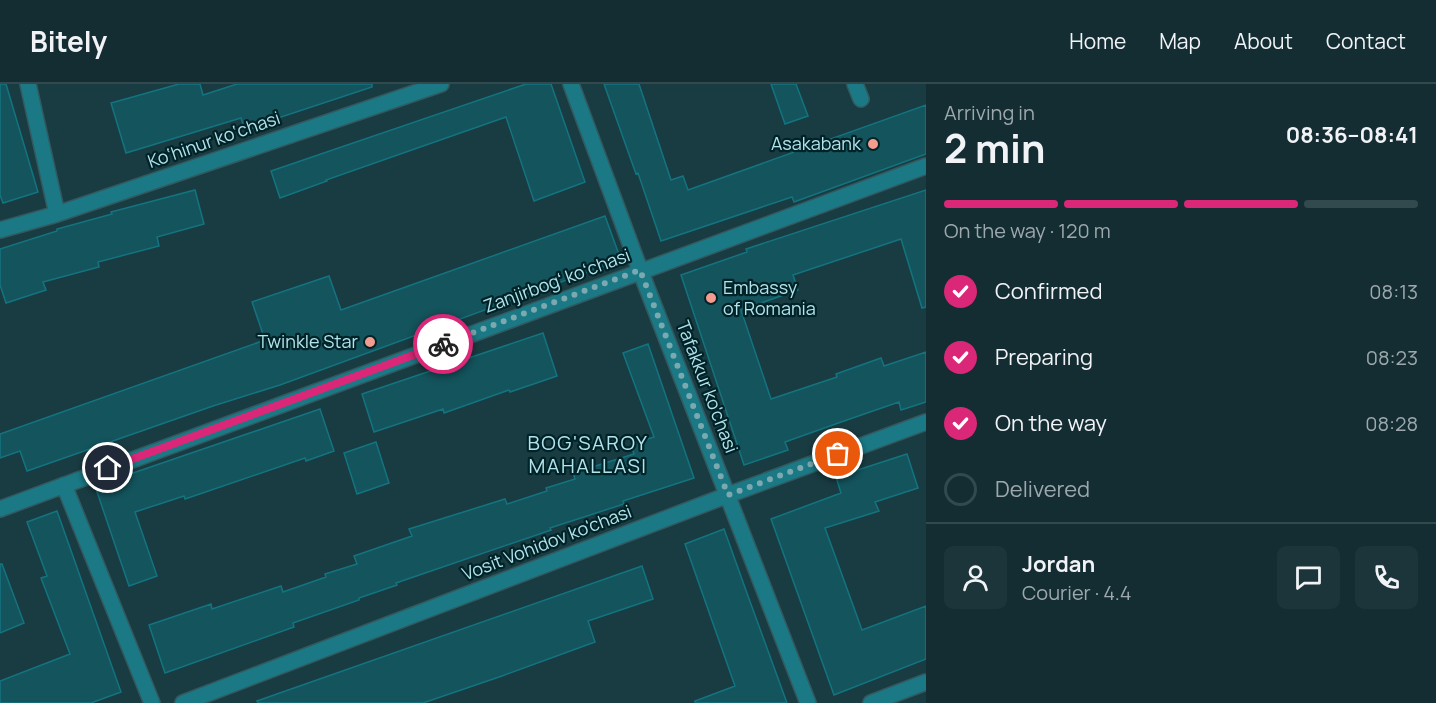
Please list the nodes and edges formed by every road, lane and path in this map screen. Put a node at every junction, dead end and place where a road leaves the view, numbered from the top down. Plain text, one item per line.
1 (28, 84) edge
2 (441, 84) edge
3 (571, 84) edge
4 (855, 84) edge
5 (861, 99) dead end
6 (926, 166) edge
7 (57, 214) junction
8 (0, 230) edge
9 (640, 270) junction
10 (926, 422) edge
11 (64, 484) junction
12 (728, 495) junction
13 (0, 509) edge
14 (926, 682) edge
15 (152, 703) edge
16 (183, 703) edge
17 (808, 703) edge
18 (871, 703) edge

1 - 7 street
2 - 7 street, Ko‘hinur ko‘chasi
3 - 9 street, Tafakkur ko'chasi
4 - 5 street
6 - 9 street, Zanjirbogʻ koʻchasi
7 - 8 street, Ko‘hinur ko‘chasi
9 - 11 street, Zanjirbogʻ koʻchasi
9 - 12 street, Tafakkur ko'chasi
10 - 12 street, Vosit Vohidov ko'chasi
11 - 13 street, Zanjirbogʻ koʻchasi
11 - 15 street
12 - 16 street, Vosit Vohidov ko'chasi
12 - 17 street, Tafakkur ko'chasi
14 - 18 street

